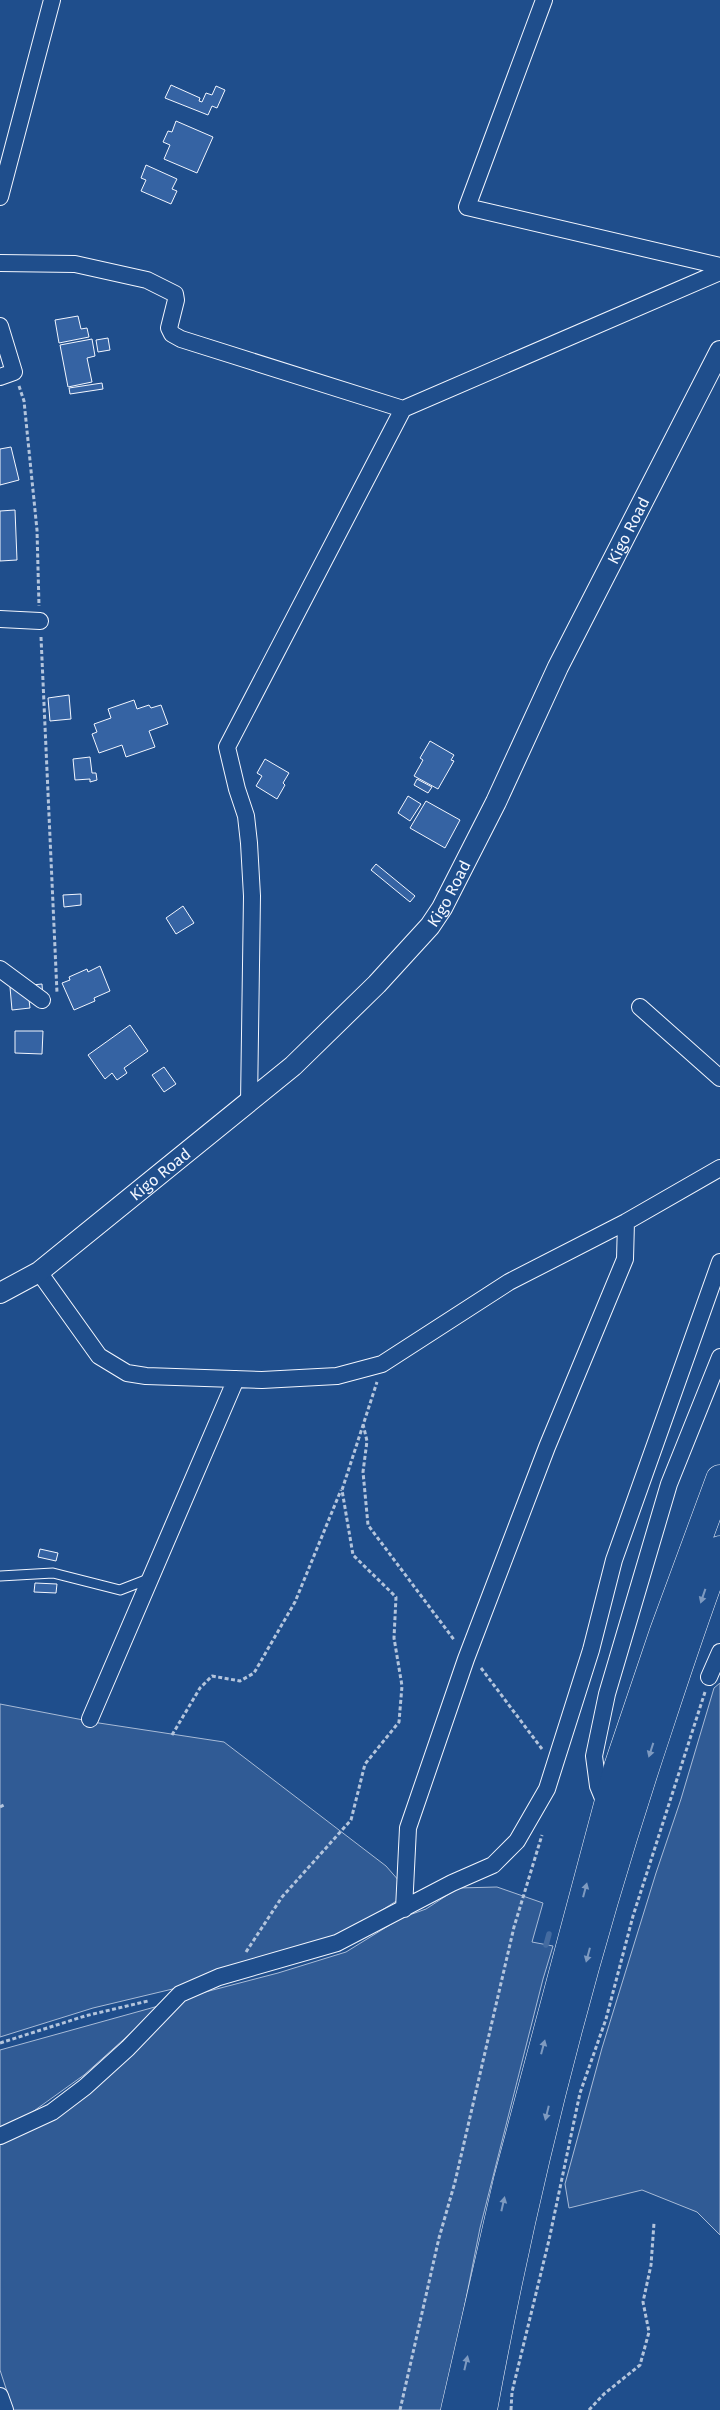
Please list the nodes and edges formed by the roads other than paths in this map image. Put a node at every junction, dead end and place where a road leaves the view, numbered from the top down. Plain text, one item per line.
1 (52, 0) edge
2 (544, 0) edge
3 (0, 197) edge
4 (0, 263) edge
5 (720, 266) edge
6 (720, 272) edge
7 (0, 326) edge
8 (720, 351) edge
9 (7, 375) edge
10 (403, 409) junction
11 (0, 620) edge
12 (40, 621) road end
13 (0, 969) edge
14 (50, 997) road end
15 (640, 1007) dead end
16 (720, 1078) edge
17 (249, 1103) junction
18 (720, 1168) edge
19 (626, 1222) junction
20 (720, 1262) edge
21 (39, 1272) junction
22 (0, 1293) edge
23 (720, 1357) edge
24 (236, 1379) junction
25 (720, 1479) edge
26 (720, 1550) edge
27 (0, 1576) edge
28 (151, 1578) junction
29 (720, 1652) edge
30 (709, 1677) road end
31 (90, 1719) dead end
32 (607, 1808) junction
33 (404, 1909) junction
34 (0, 2136) edge
35 (0, 2396) edge
36 (5, 2410) edge
37 (455, 2410) edge
38 (483, 2410) edge

1 - 3 street
2 - 5 street
4 - 10 street
6 - 10 street
7 - 9 street
8 - 17 street, Kigo Road
10 - 17 street
11 - 12 street
13 - 14 street
15 - 16 street
17 - 21 street, Kigo Road
18 - 19 street
19 - 24 street
19 - 33 street
20 - 33 street
21 - 22 street, Kigo Road
21 - 24 street
23 - 32 street
24 - 28 street
25 - 32 highway
26 -> 38 highway
27 - 28 lane
28 - 31 street
29 - 30 street
37 -> 32 highway
33 - 34 street
35 - 36 street

